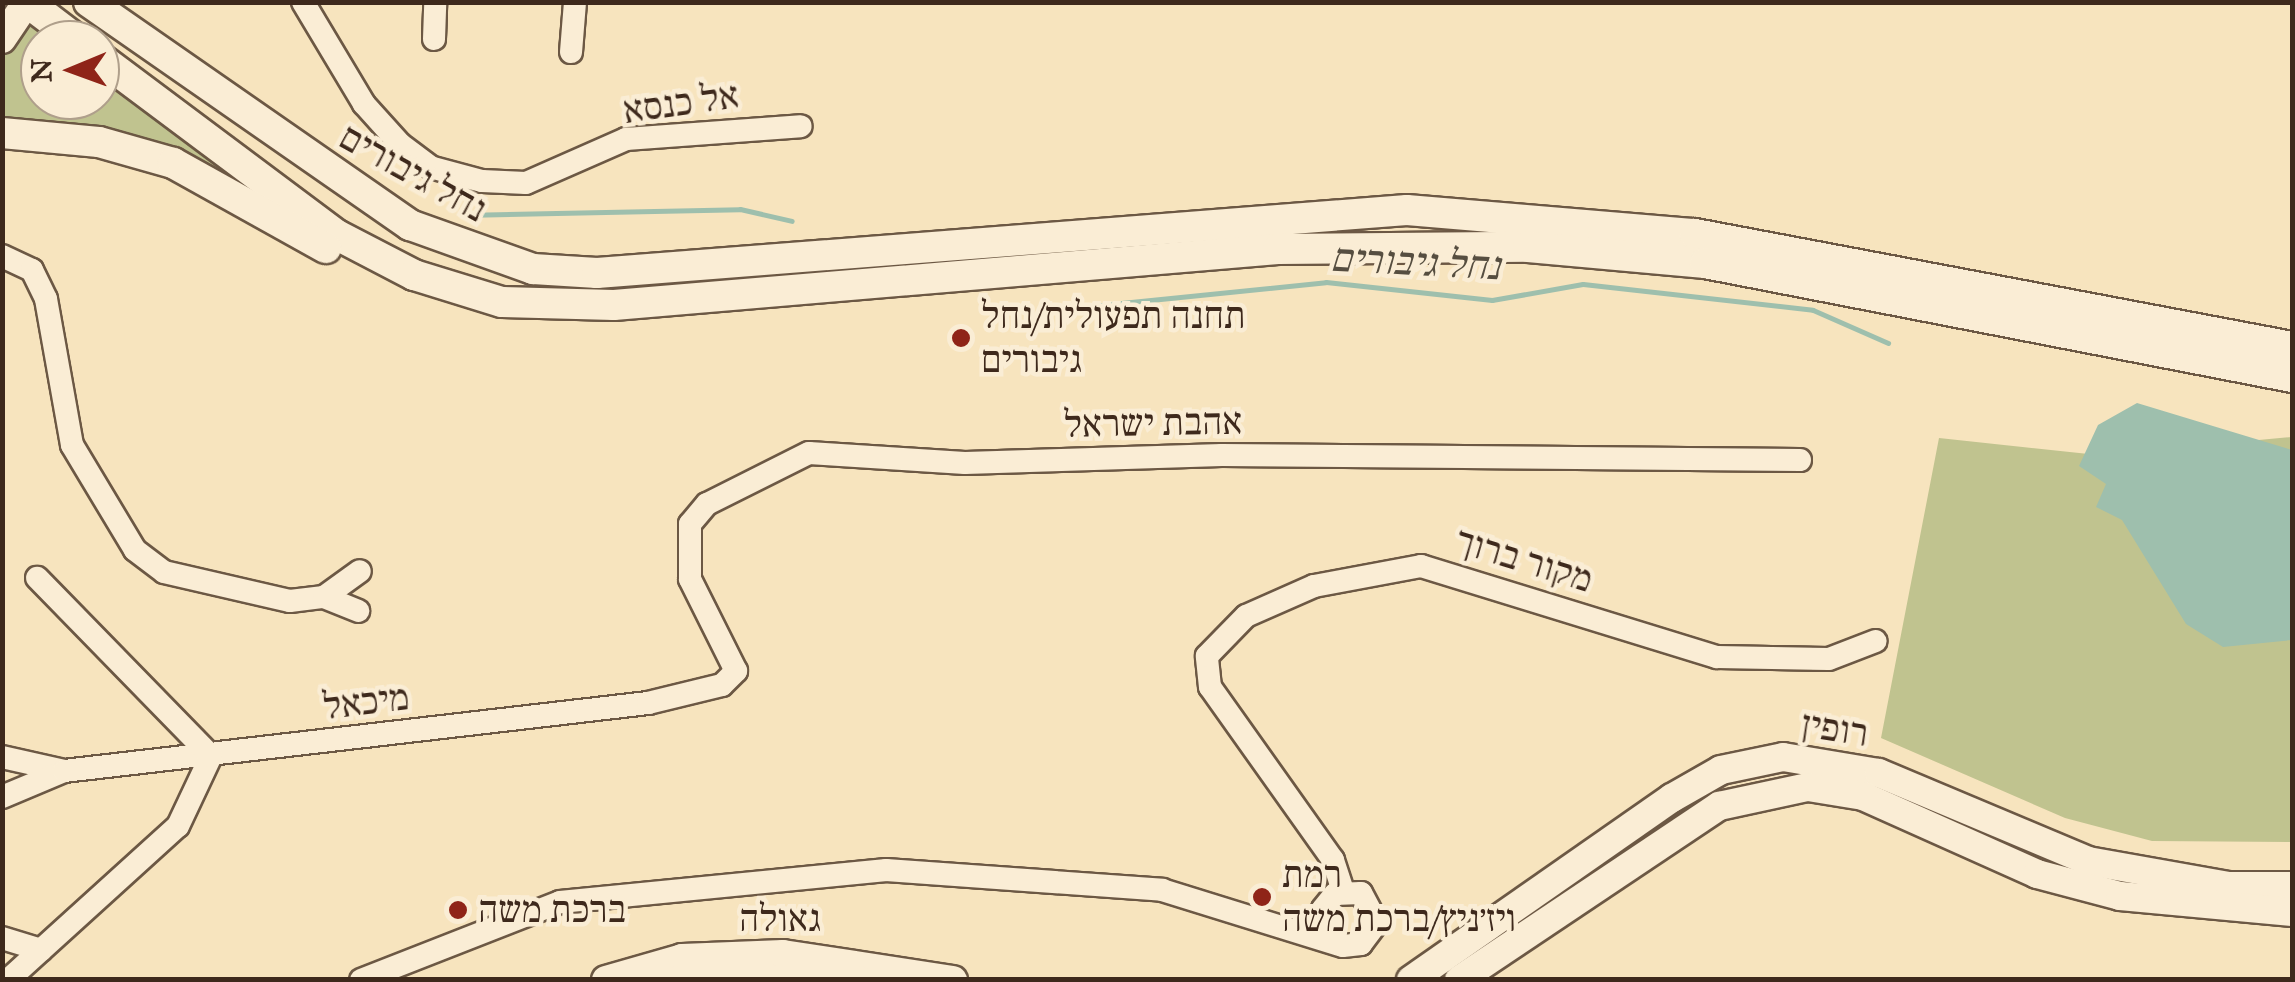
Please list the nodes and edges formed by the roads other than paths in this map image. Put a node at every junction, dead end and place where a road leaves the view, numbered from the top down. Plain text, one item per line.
1 (27, 2) edge
2 (89, 2) edge
3 (303, 2) edge
4 (435, 2) edge
5 (575, 2) edge
6 (51, 20) edge
7 (434, 39) dead end
8 (2, 40) edge
9 (571, 52) dead end
10 (120, 73) edge
11 (801, 126) dead end
12 (2, 133) edge
13 (2, 256) edge
14 (480, 296) junction
15 (2292, 348) edge
16 (2292, 377) edge
17 (1800, 460) dead end
18 (360, 571) dead end
19 (37, 578) dead end
20 (324, 597) junction
21 (358, 611) dead end
22 (1876, 641) dead end
23 (736, 671) joint
24 (210, 756) junction
25 (2, 757) edge
26 (64, 771) junction
27 (2, 797) edge
28 (2292, 886) edge
29 (1344, 891) junction
30 (1560, 894) junction
31 (1323, 909) junction
32 (2292, 912) edge
33 (1272, 926) junction
34 (2, 938) edge
35 (1335, 942) junction
36 (41, 950) junction
37 (8, 980) edge
38 (360, 980) edge
39 (606, 980) edge
40 (678, 980) edge
41 (859, 980) edge
42 (953, 980) edge
43 (1411, 980) edge
44 (1459, 980) edge

1 - 6 main road
1 - 8 street
2 - 15 main road, נחל גיבורים
3 - 11 street, אל כנסא
4 - 7 street
5 - 9 street
10 - 14 main road
12 - 14 main road
13 - 20 street
14 - 16 main road
17 - 23 street, אהבת ישראל
18 - 20 street
19 - 24 street
20 - 21 street
22 - 29 street, מקור ברוך
23 - 24 street, מיכאל
24 - 26 street, מיכאל
24 - 36 street
25 - 26 street
26 - 27 street, מיכאל
28 - 30 street, רופין
29 - 31 street
29 - 35 street
30 - 32 street, רופין
30 - 43 street, רופין
30 - 44 street, רופין
31 - 33 street
31 - 35 street
33 - 35 street
33 - 38 street
34 - 36 street
36 - 37 street
39 - 42 street, גאולה
40 - 41 street, גאולה

